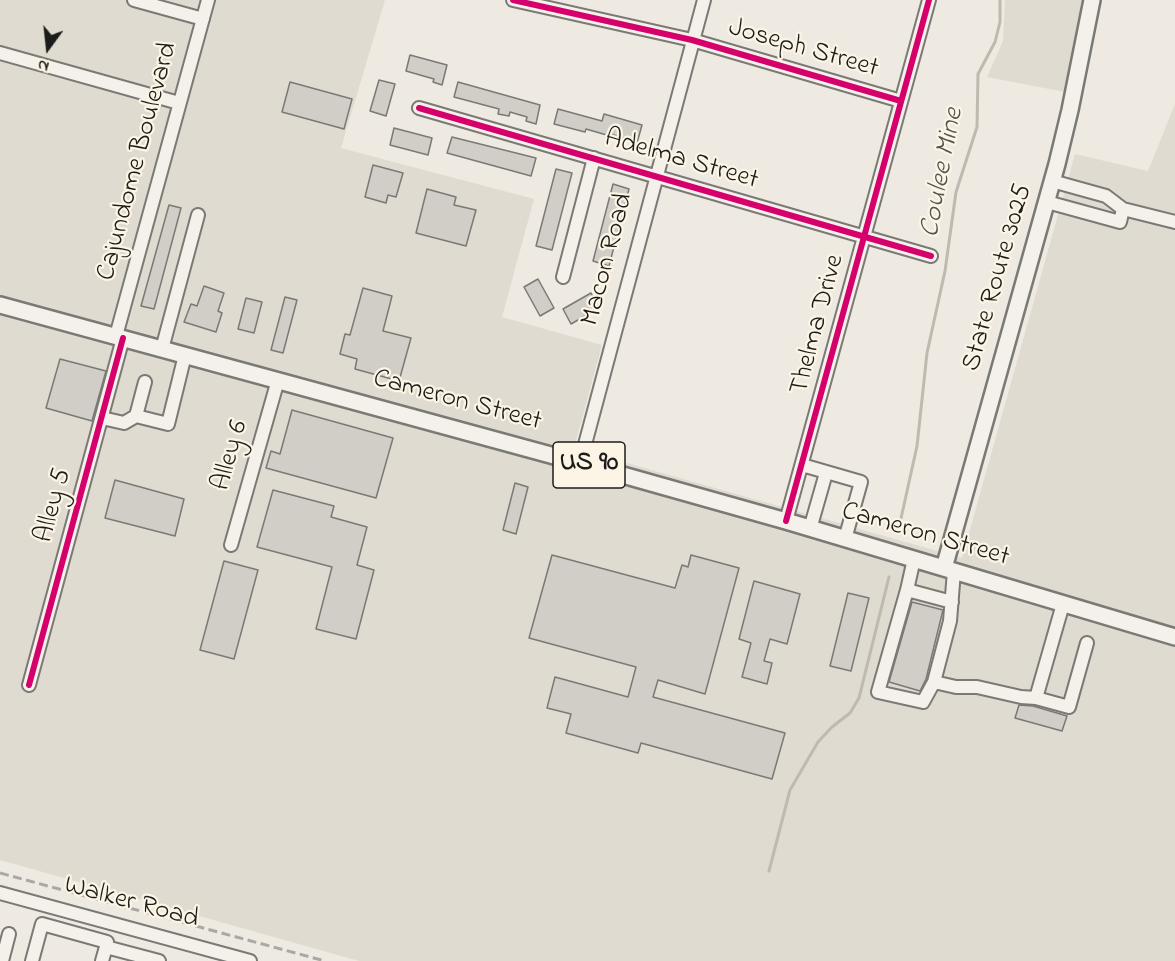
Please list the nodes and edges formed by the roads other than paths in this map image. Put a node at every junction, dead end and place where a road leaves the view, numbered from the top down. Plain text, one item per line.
1 (134, 0) edge
2 (208, 0) edge
3 (513, 0) edge
4 (704, 0) edge
5 (929, 0) edge
6 (1092, 0) edge
7 (556, 5) edge
8 (203, 19) junction
9 (692, 40) junction
10 (0, 53) edge
11 (901, 101) junction
12 (179, 103) junction
13 (419, 108) dead end
14 (594, 158) junction
15 (657, 176) junction
16 (1052, 181) junction
17 (1047, 202) junction
18 (1123, 208) junction
19 (198, 215) dead end
20 (1175, 222) edge
21 (865, 237) junction
22 (931, 256) dead end
23 (563, 278) dead end
24 (0, 305) edge
25 (120, 337) junction
26 (162, 348) junction
27 (185, 355) junction
28 (278, 380) junction
29 (145, 382) dead end
30 (136, 416) junction
31 (102, 417) junction
32 (580, 463) junction
33 (802, 465) junction
34 (826, 472) junction
35 (786, 521) junction
36 (810, 529) junction
37 (845, 539) junction
38 (231, 544) dead end
39 (914, 559) junction
40 (949, 569) junction
41 (907, 590) junction
42 (952, 602) junction
43 (1063, 604) junction
44 (1175, 637) edge
45 (1088, 644) dead end
46 (934, 682) junction
47 (28, 685) dead end
48 (1036, 698) junction
49 (0, 893) edge
50 (112, 923) junction
51 (9, 934) dead end
52 (107, 944) junction
53 (2, 961) edge
54 (32, 961) edge
55 (102, 961) edge
56 (159, 961) edge
57 (250, 961) edge

1 - 8 street
2 - 8 street, Cajundome Boulevard
3 - 7 street, Joseph Street
4 - 9 street, Macon Road
5 - 11 street, Thelma Drive
6 - 16 main road, State Route 3025
7 - 9 street, Joseph Street
8 - 12 street, Cajundome Boulevard
9 - 11 street, Joseph Street
9 - 15 street, Macon Road
10 - 12 street
11 - 21 street, Thelma Drive
12 - 25 street, Cajundome Boulevard
13 - 14 street, Adelma Street
14 - 15 street, Adelma Street
14 - 23 street
15 - 21 street, Adelma Street
15 - 32 street, Macon Road
16 - 17 main road, State Route 3025
16 - 18 street
17 - 18 street
17 - 40 main road, State Route 3025
18 - 20 street
19 - 26 street
21 - 22 street, Adelma Street
21 - 33 street, Thelma Drive
24 - 25 main road, Cameron Street / US 90
25 - 26 main road, Cameron Street / US 90
25 - 31 street, Alley 5
26 - 27 main road, Cameron Street / US 90
27 - 28 main road, Cameron Street / US 90
27 - 30 street
28 - 32 main road, Cameron Street / US 90
28 - 38 street, Alley 6
29 - 30 street
30 - 31 street
31 - 47 street, Alley 5
32 - 35 main road, Cameron Street / US 90
33 - 34 street
33 - 35 street, Thelma Drive
34 - 36 street
34 - 37 street
35 - 36 main road, Cameron Street / US 90
36 - 37 main road, Cameron Street / US 90
37 - 39 main road, Cameron Street / US 90
39 - 40 main road, Cameron Street / US 90
39 - 41 street
40 - 42 street
40 - 43 main road, Cameron Street / US 90
41 - 42 street
41 - 46 street
42 - 46 street
43 - 44 main road, Cameron Street / US 90
43 - 48 street
45 - 48 street
46 - 48 street
49 - 50 street, Walker Road
50 - 52 street
50 - 57 street, Walker Road
51 - 53 street
52 - 54 street
52 - 55 street
52 - 56 street

